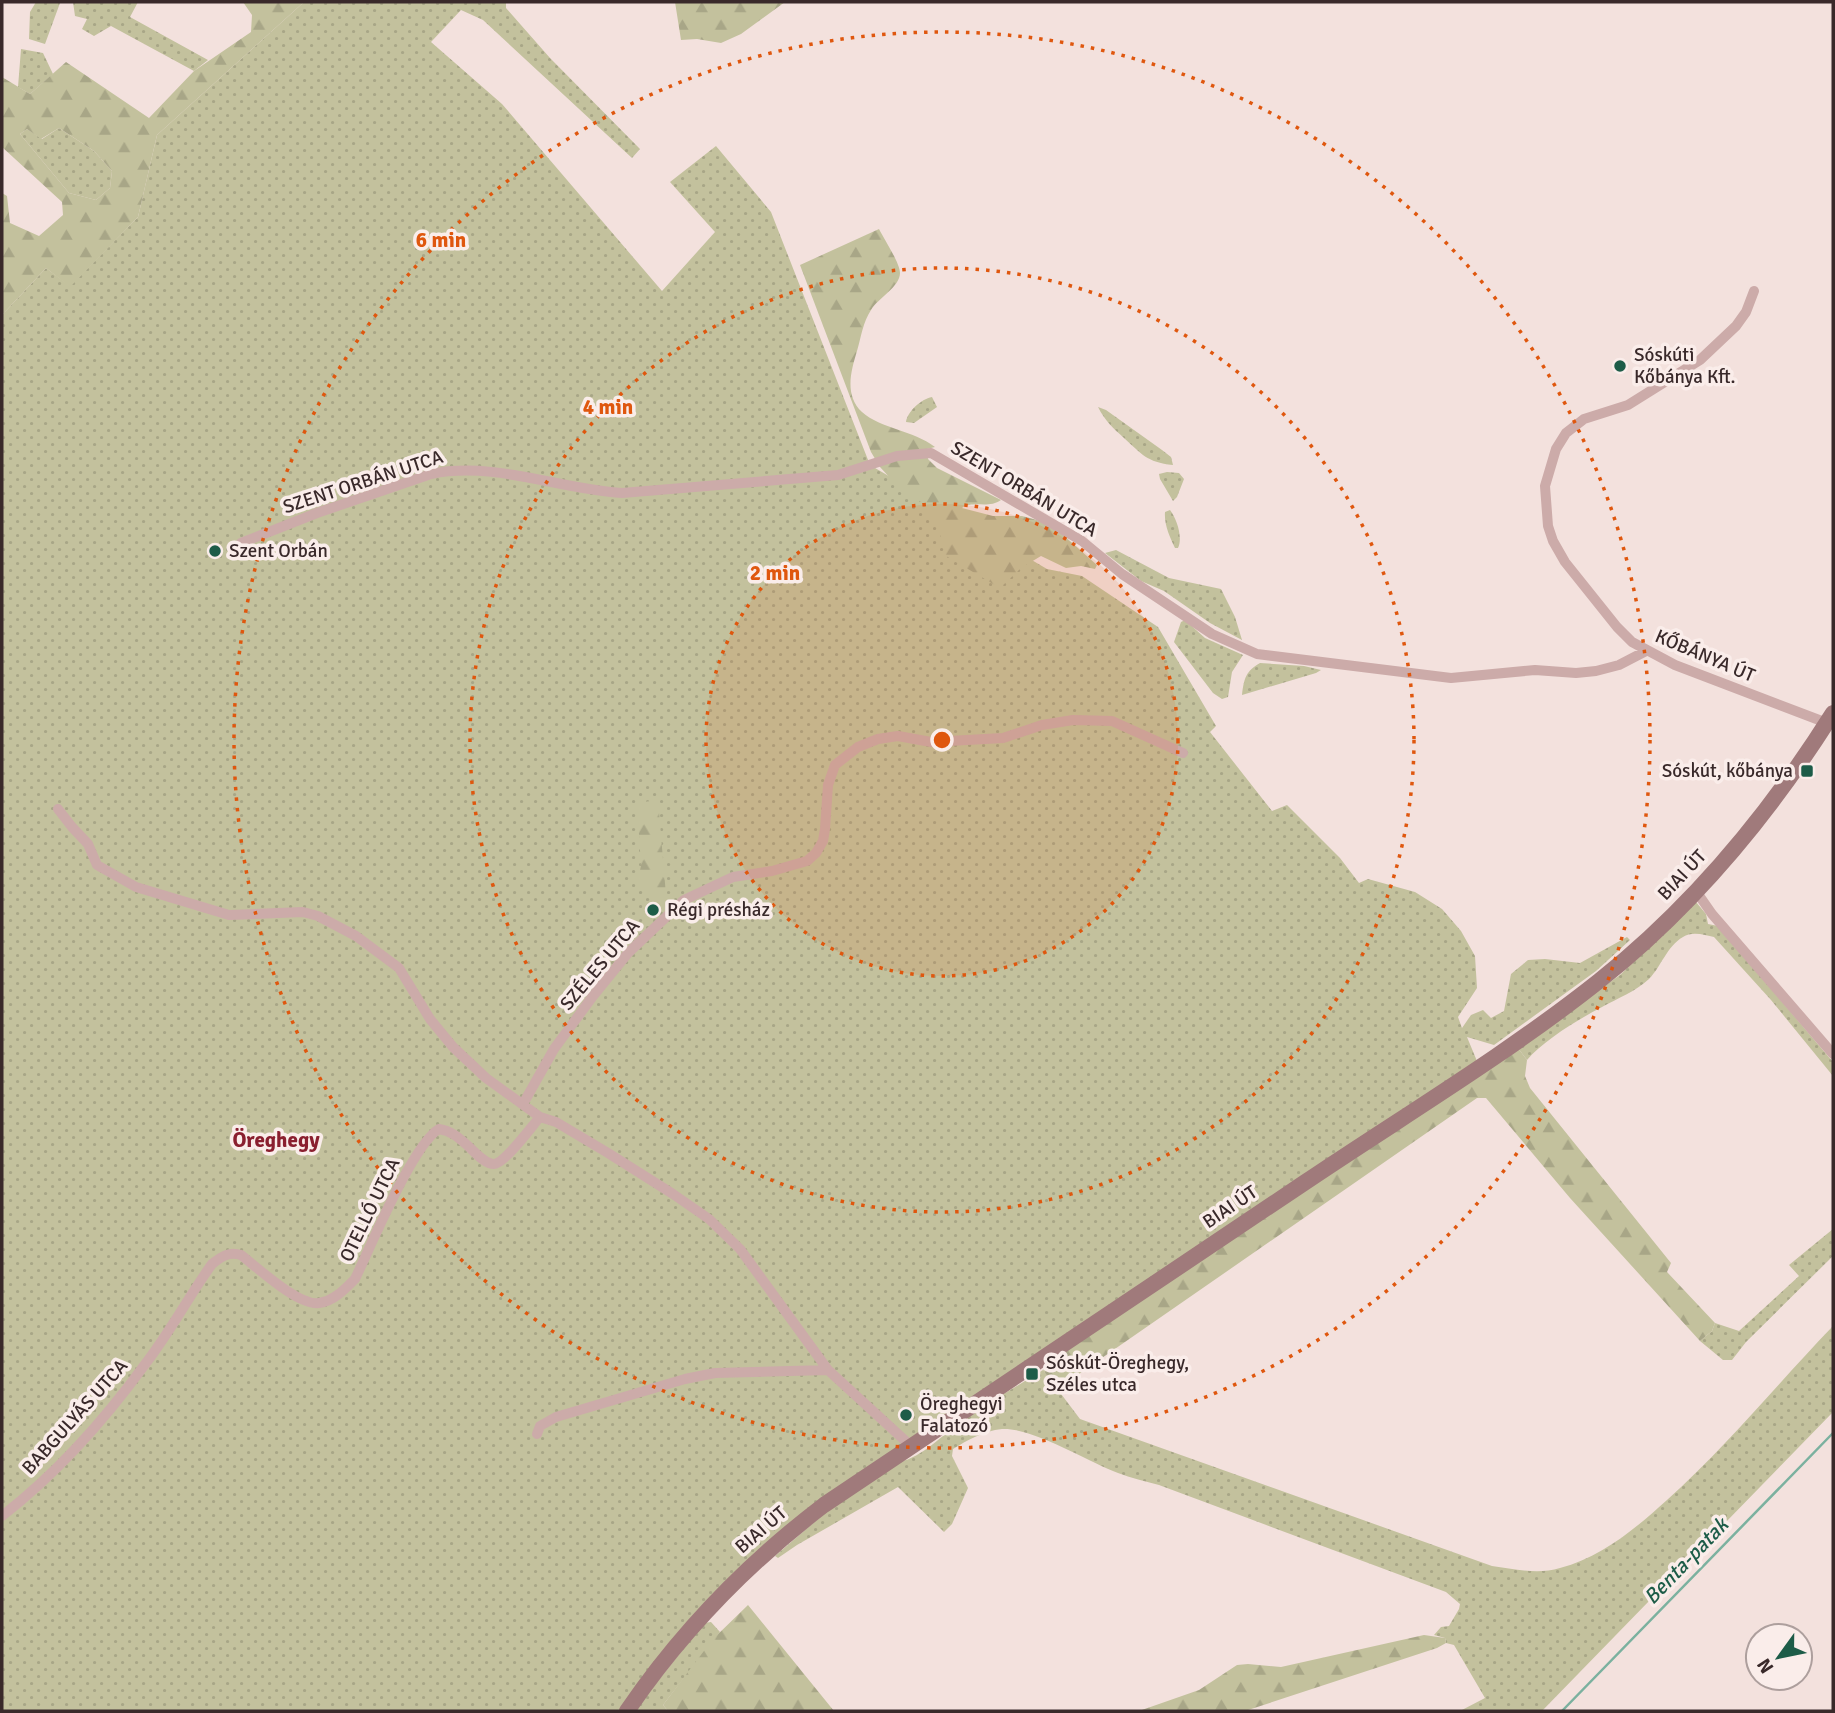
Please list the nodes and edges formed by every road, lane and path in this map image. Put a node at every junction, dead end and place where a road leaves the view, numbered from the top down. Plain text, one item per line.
1 (1754, 291) dead end
2 (241, 543) dead end
3 (1646, 651) junction
4 (1830, 718) edge
5 (1183, 752) dead end
6 (58, 808) dead end
7 (1696, 891) junction
8 (1833, 1054) edge
9 (523, 1104) junction
10 (540, 1117) junction
11 (212, 1264) joint
12 (828, 1370) junction
13 (537, 1434) dead end
14 (911, 1446) junction
15 (2, 1516) edge
16 (627, 1711) edge

1 - 3 street, KŐBÁNYA ÚT
2 - 3 street, SZENT ORBÁN UTCA
3 - 4 street, KŐBÁNYA ÚT
4 - 7 main road, BIAI ÚT
5 - 9 street, SZÉLES UTCA
6 - 9 street
7 - 8 street
7 - 14 main road, BIAI ÚT
9 - 10 street
10 - 11 street, OTELLÓ UTCA
10 - 12 street
11 - 15 street, BABGULYÁS UTCA
12 - 13 street
12 - 14 street
14 - 16 main road, BIAI ÚT

